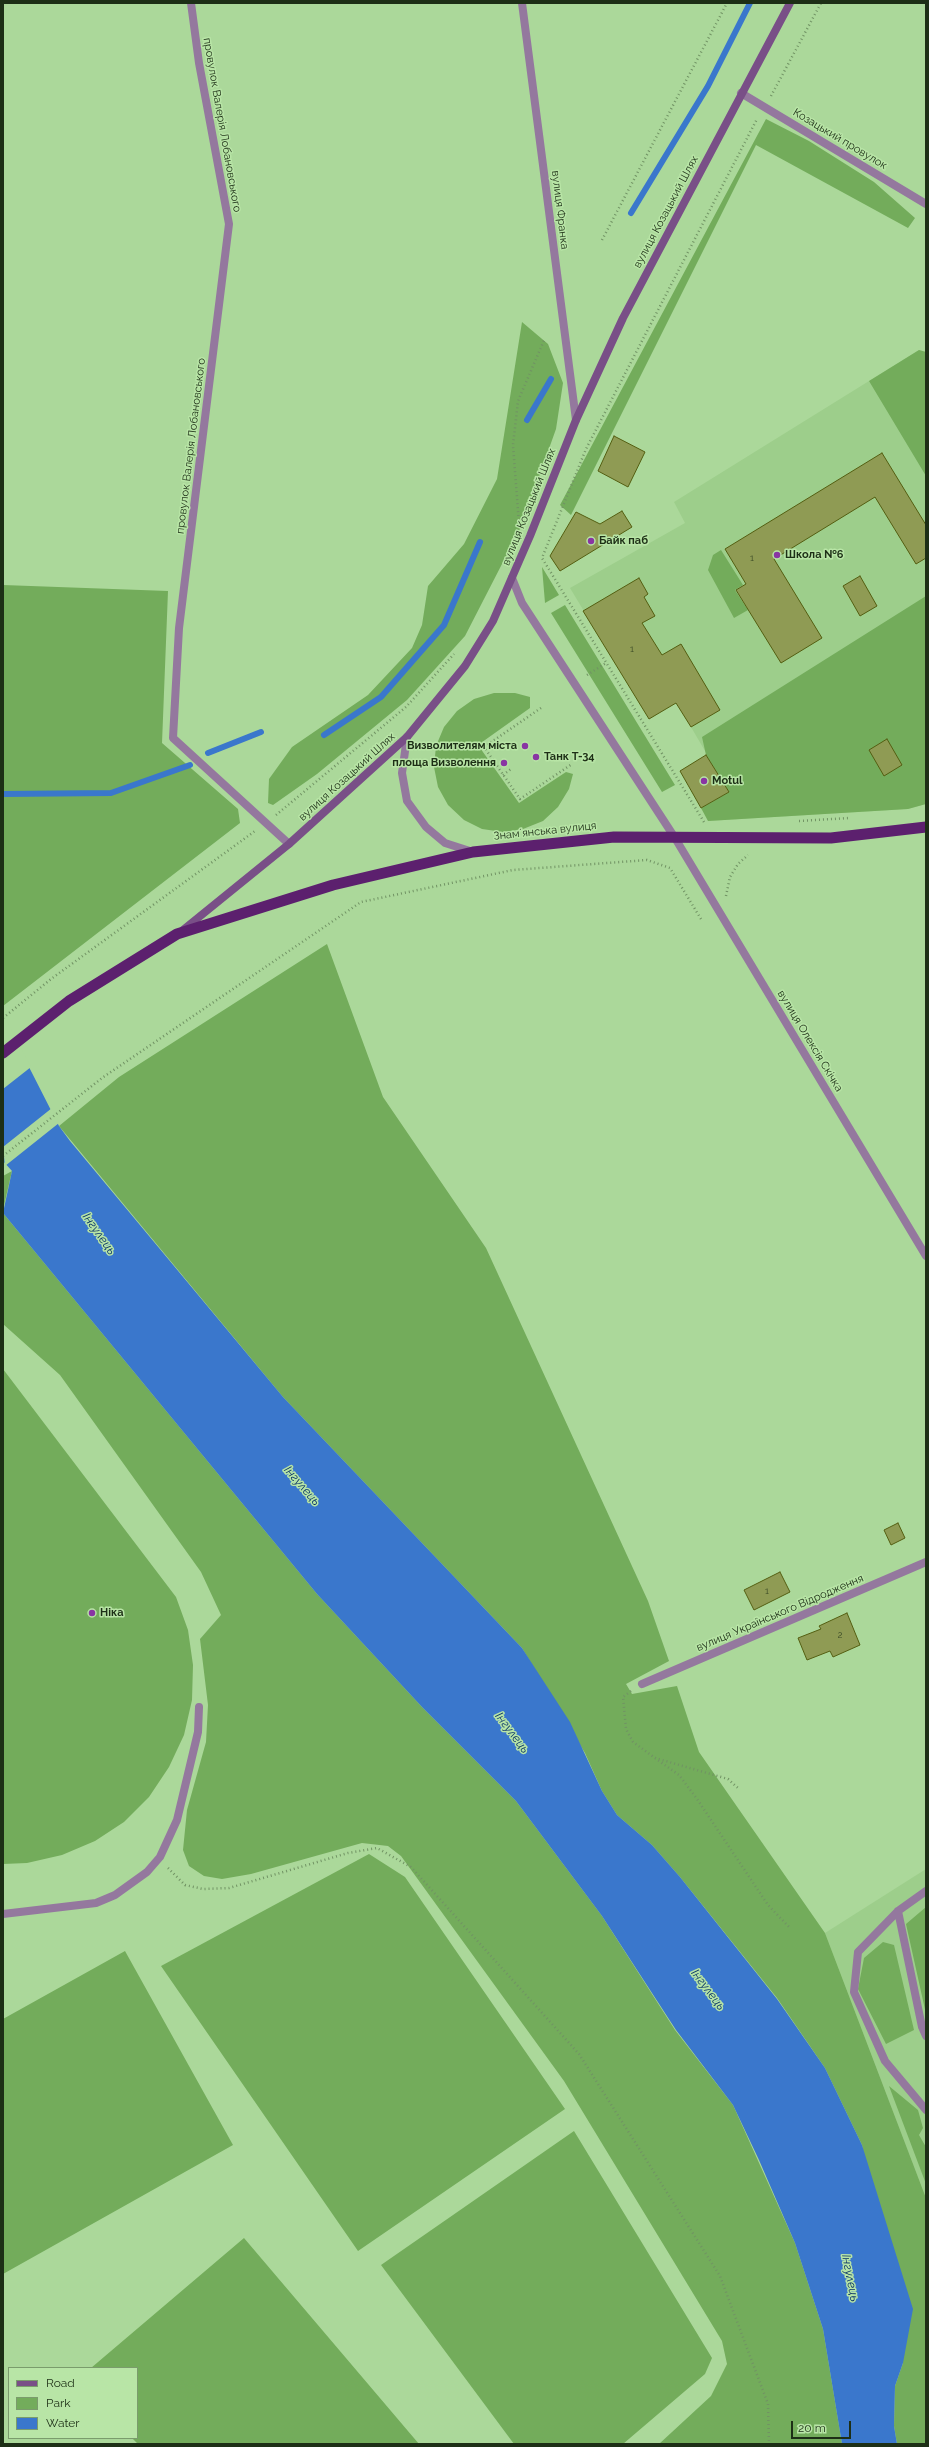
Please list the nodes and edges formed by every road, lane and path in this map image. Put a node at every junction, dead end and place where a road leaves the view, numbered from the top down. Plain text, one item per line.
1 (191, 3) edge
2 (522, 3) edge
3 (727, 3) edge
4 (790, 3) edge
5 (821, 3) edge
6 (742, 93) junction
7 (765, 106) junction
8 (926, 204) edge
9 (602, 240) dead end
10 (545, 338) dead end
11 (576, 420) junction
12 (519, 532) dead end
13 (512, 578) junction
14 (457, 650) dead end
15 (606, 663) junction
16 (587, 675) dead end
17 (540, 708) dead end
18 (407, 737) junction
19 (572, 764) dead end
20 (511, 769) dead end
21 (503, 774) junction
22 (855, 818) dead end
23 (794, 821) dead end
24 (266, 823) junction
25 (705, 824) dead end
26 (926, 827) edge
27 (675, 838) junction
28 (289, 844) junction
29 (473, 852) junction
30 (748, 855) dead end
31 (725, 903) dead end
32 (701, 919) dead end
33 (177, 934) junction
34 (3, 1018) edge
35 (3, 1053) edge
36 (3, 1156) edge
37 (926, 1256) edge
38 (926, 1562) edge
39 (642, 1684) joint
40 (199, 1707) dead end
41 (655, 1758) junction
42 (738, 1788) dead end
43 (160, 1856) junction
44 (926, 1891) edge
45 (898, 1911) junction
46 (3, 1914) edge
47 (790, 1928) dead end
48 (926, 2036) edge
49 (926, 2110) edge
50 (769, 2444) edge

1 - 24 street, провулок Валерія Лобановського
2 - 11 street, вулиця Франка
3 - 9 path
4 - 6 main road, вулиця Козацький Шлях
5 - 7 path
6 - 7 street, Козацький провулок
6 - 11 main road, вулиця Козацький Шлях
7 - 8 street, Козацький провулок
7 - 15 path
10 - 12 path
11 - 13 main road, вулиця Козацький Шлях
13 - 18 main road, вулиця Козацький Шлях
13 - 27 street, вулиця Олексія Скічка
14 - 24 path
15 - 16 path
15 - 25 path
17 - 21 path
18 - 28 main road, вулиця Козацький Шлях
18 - 29 street
19 - 21 path
20 - 21 path
22 - 23 path
24 - 28 street, провулок Валерія Лобановського
24 - 34 path
26 - 27 highway, Знамʼянська вулиця
27 - 29 highway, Знамʼянська вулиця
27 - 37 street, вулиця Олексія Скічка
28 - 33 main road, вулиця Козацький Шлях
29 - 33 highway, Знамʼянська вулиця
30 - 31 path
32 - 36 path
33 - 35 highway, Знамʼянська вулиця
38 - 39 street, вулиця Українського Відродження
39 - 41 path
40 - 43 street
41 - 42 path
41 - 47 path
43 - 46 street
43 - 50 path
44 - 45 street
45 - 48 street
45 - 49 street

